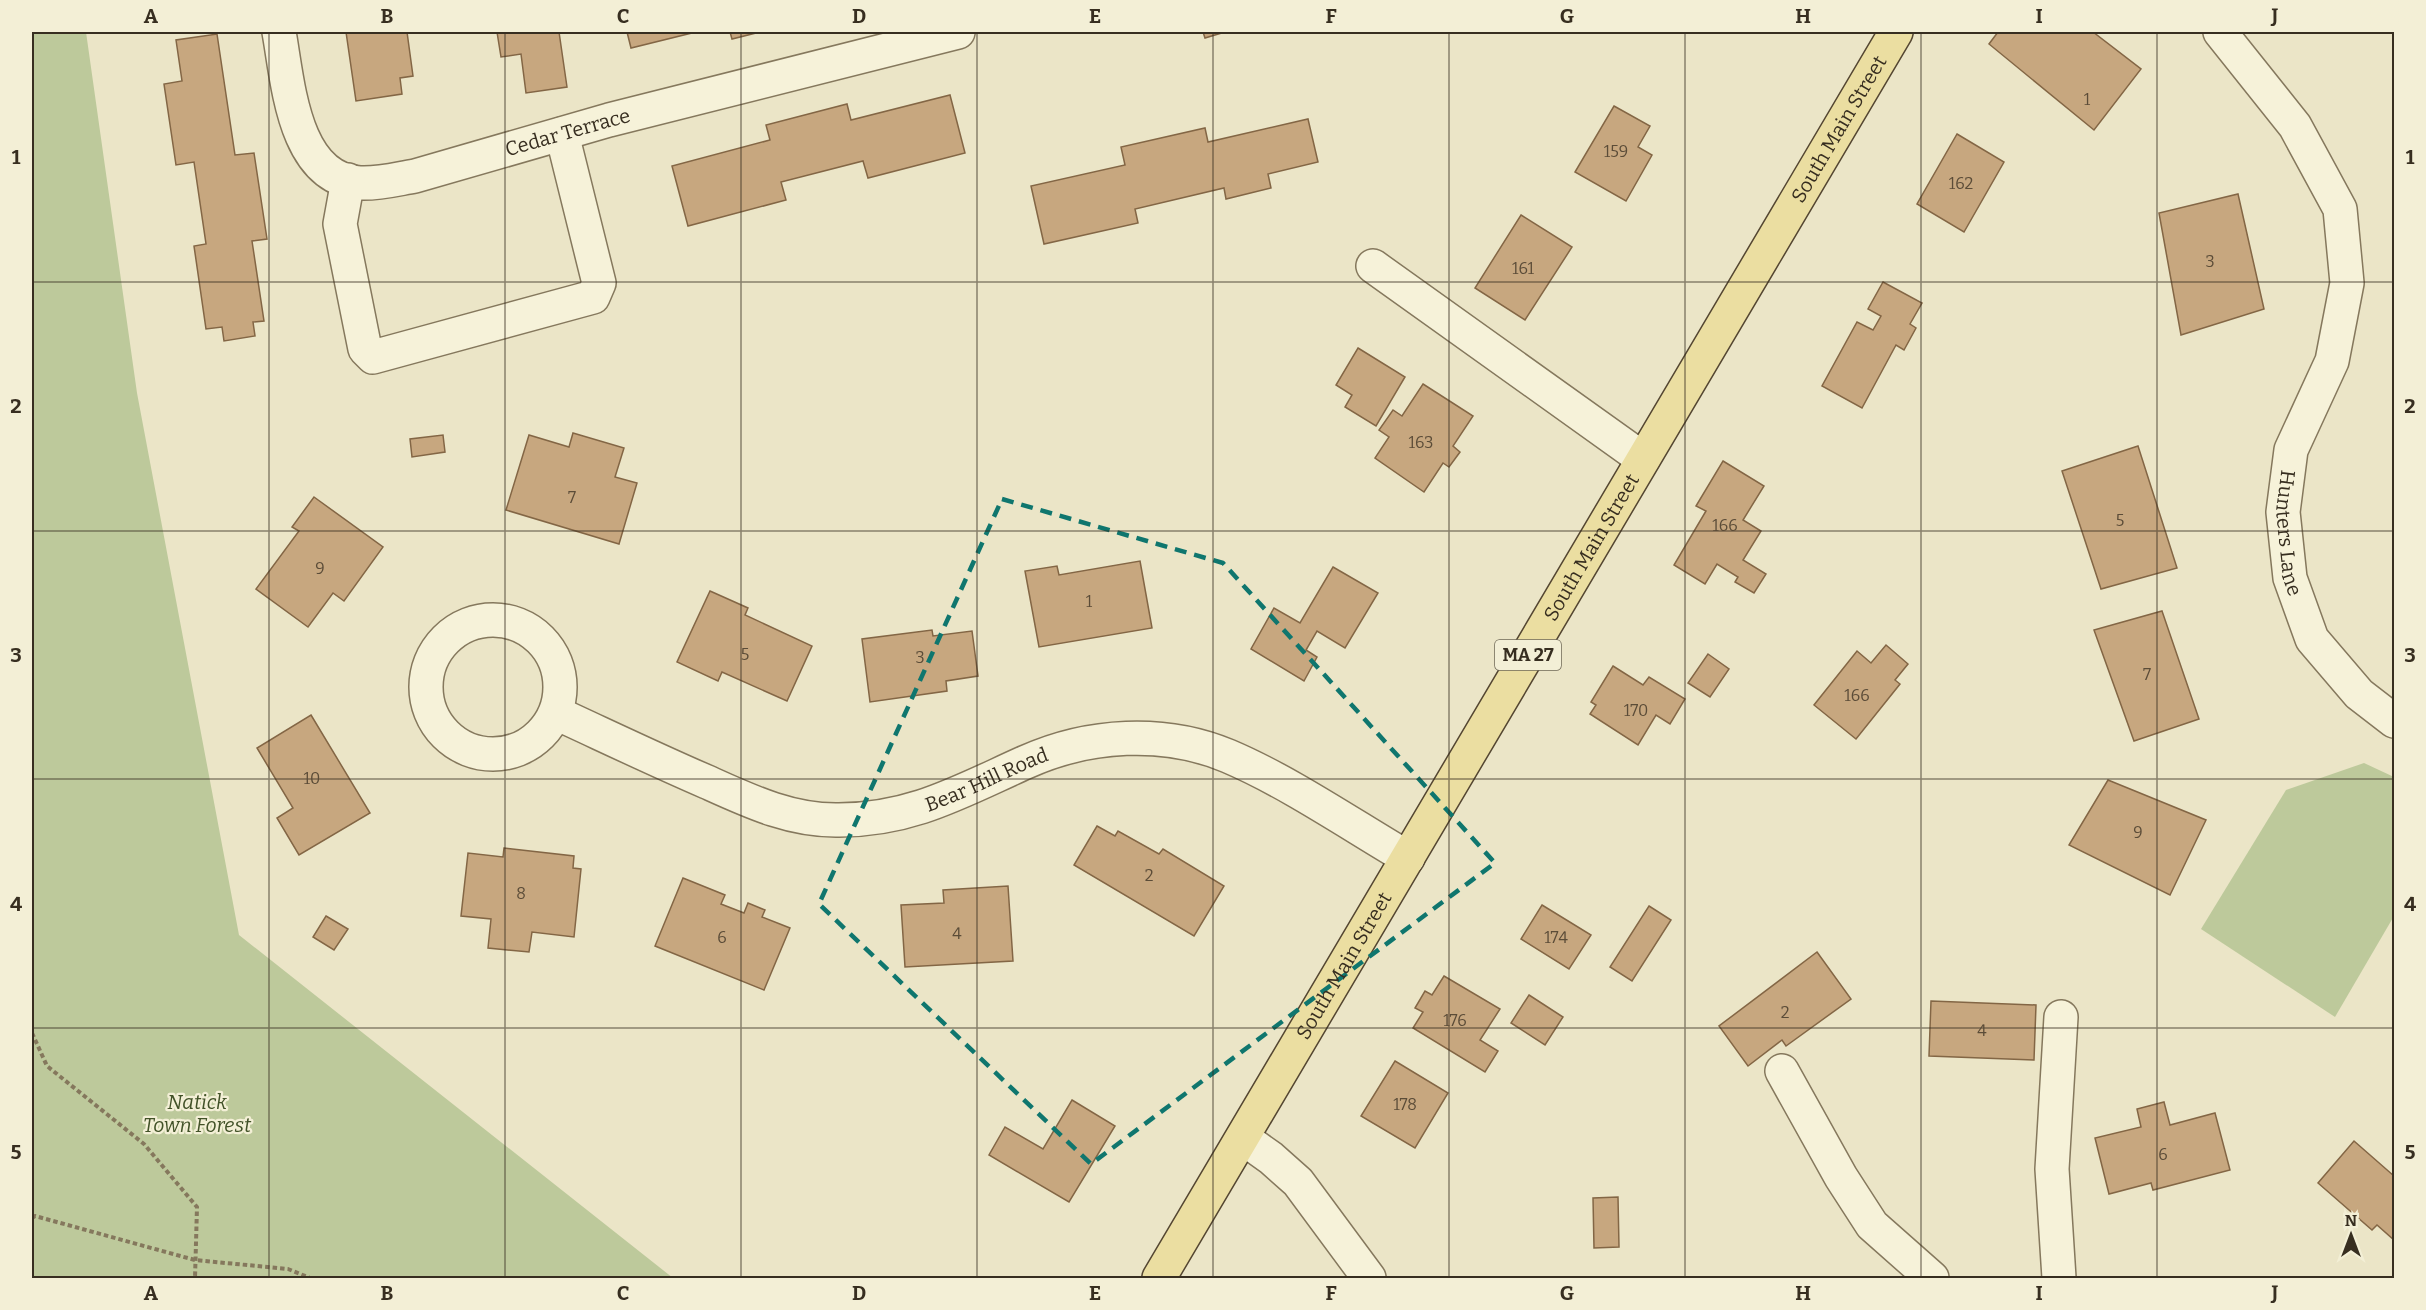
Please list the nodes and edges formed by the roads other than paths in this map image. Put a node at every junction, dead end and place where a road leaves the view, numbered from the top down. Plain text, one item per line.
1 (279, 32) edge
2 (958, 32) edge
3 (1896, 32) edge
4 (2220, 32) edge
5 (562, 134) junction
6 (348, 180) junction
7 (1372, 266) dead end
8 (1643, 459) junction
9 (556, 713) junction
10 (2394, 721) edge
11 (1408, 858) junction
12 (2061, 1017) dead end
13 (1782, 1071) dead end
14 (1243, 1138) junction
15 (1159, 1278) edge
16 (1369, 1278) edge
17 (1932, 1278) edge
18 (2059, 1278) edge

1 - 6 street, Cedar Terrace
2 - 5 street, Cedar Terrace
3 - 8 main road, South Main Street / MA 27
4 - 10 street, Hunters Lane
5 - 6 street, Cedar Terrace
5 - 6 street
7 - 8 street
8 - 11 main road, South Main Street / MA 27
9 - 9 street
9 - 11 street, Bear Hill Road
11 - 14 main road, South Main Street / MA 27
12 - 18 street
13 - 17 street
14 - 15 main road, South Main Street / MA 27
14 - 16 street

